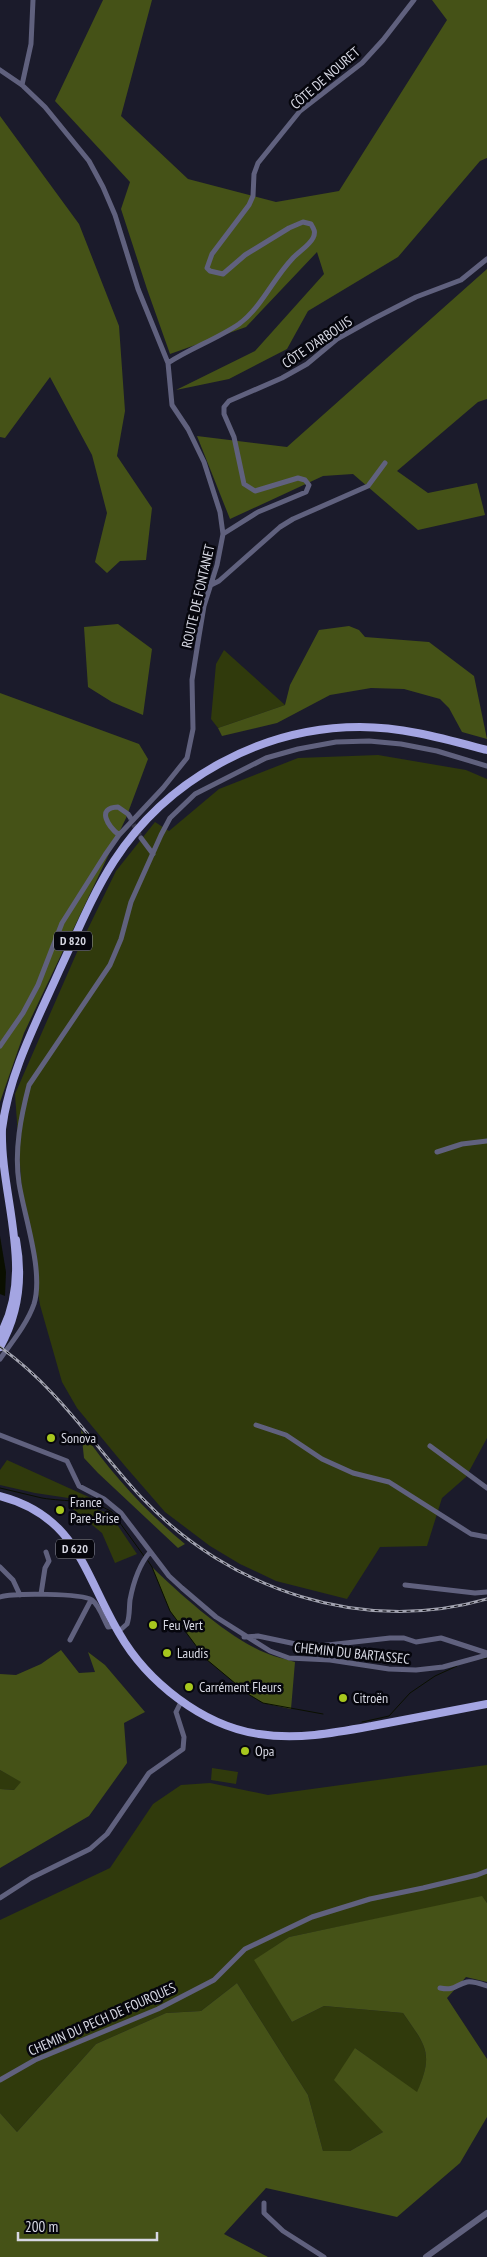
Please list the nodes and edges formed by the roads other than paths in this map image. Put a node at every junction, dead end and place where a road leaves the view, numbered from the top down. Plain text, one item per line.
1 (33, 0) edge
2 (414, 0) edge
3 (0, 70) edge
4 (22, 86) junction
5 (487, 259) edge
6 (168, 363) junction
7 (384, 463) dead end
8 (223, 534) junction
9 (211, 584) junction
10 (487, 750) edge
11 (487, 766) edge
12 (130, 817) tunnel mouth
13 (119, 835) junction
14 (141, 838) tunnel mouth
15 (153, 854) junction
16 (0, 1046) edge
17 (487, 1141) edge
18 (438, 1152) dead end
19 (3, 1182) junction
20 (0, 1334) edge
21 (0, 1347) edge
22 (0, 1359) edge
23 (256, 1425) dead end
24 (0, 1435) edge
25 (430, 1446) dead end
26 (487, 1479) edge
27 (486, 1487) edge
28 (0, 1496) edge
29 (487, 1537) edge
30 (46, 1552) dead end
31 (147, 1555) junction
32 (0, 1567) edge
33 (404, 1585) dead end
34 (487, 1592) edge
35 (41, 1594) junction
36 (20, 1595) junction
37 (0, 1597) edge
38 (91, 1600) junction
39 (116, 1629) junction
40 (244, 1637) junction
41 (70, 1640) dead end
42 (487, 1654) edge
43 (182, 1700) junction
44 (487, 1704) edge
45 (487, 1871) edge
46 (0, 1898) edge
47 (487, 1986) edge
48 (440, 1988) dead end
49 (0, 2080) edge
50 (264, 2203) dead end
51 (487, 2213) edge
52 (324, 2257) edge
53 (426, 2257) edge

1 - 4 street
2 - 6 street, CÔTE DE NOURET
3 - 4 street, ROUTE DE FONTANET
4 - 6 street, ROUTE DE FONTANET
5 - 8 street, CÔTE D'ARBOUIS
6 - 8 street, ROUTE DE FONTANET
7 - 9 street
8 - 9 street, ROUTE DE FONTANET
9 - 13 street, ROUTE DE FONTANET
10 - 19 main road, D 820
11 - 15 street
12 - 13 street
13 - 16 street, ROUTE DE FONTANET
14 - 15 street
15 - 22 street
17 - 18 street
19 - 20 main road, D 820
19 - 21 main road, D 820
23 - 29 street
24 - 31 street, CHEMIN DU BARTASSEC
25 - 27 street
26 - 27 street
28 - 39 main road, D 620
30 - 35 street
31 - 39 street
31 - 40 street, CHEMIN DU BARTASSEC
32 - 36 street
33 - 34 street
35 - 36 street
35 - 38 street
36 - 37 street
38 - 39 street
38 - 41 street
39 - 43 main road, D 620
40 - 42 street
40 - 42 street, CHEMIN DU BARTASSEC
43 - 44 main road, D 620
43 - 46 street
45 - 49 street, CHEMIN DU PECH DE FOURQUES
47 - 48 street
50 - 52 street
51 - 53 street

